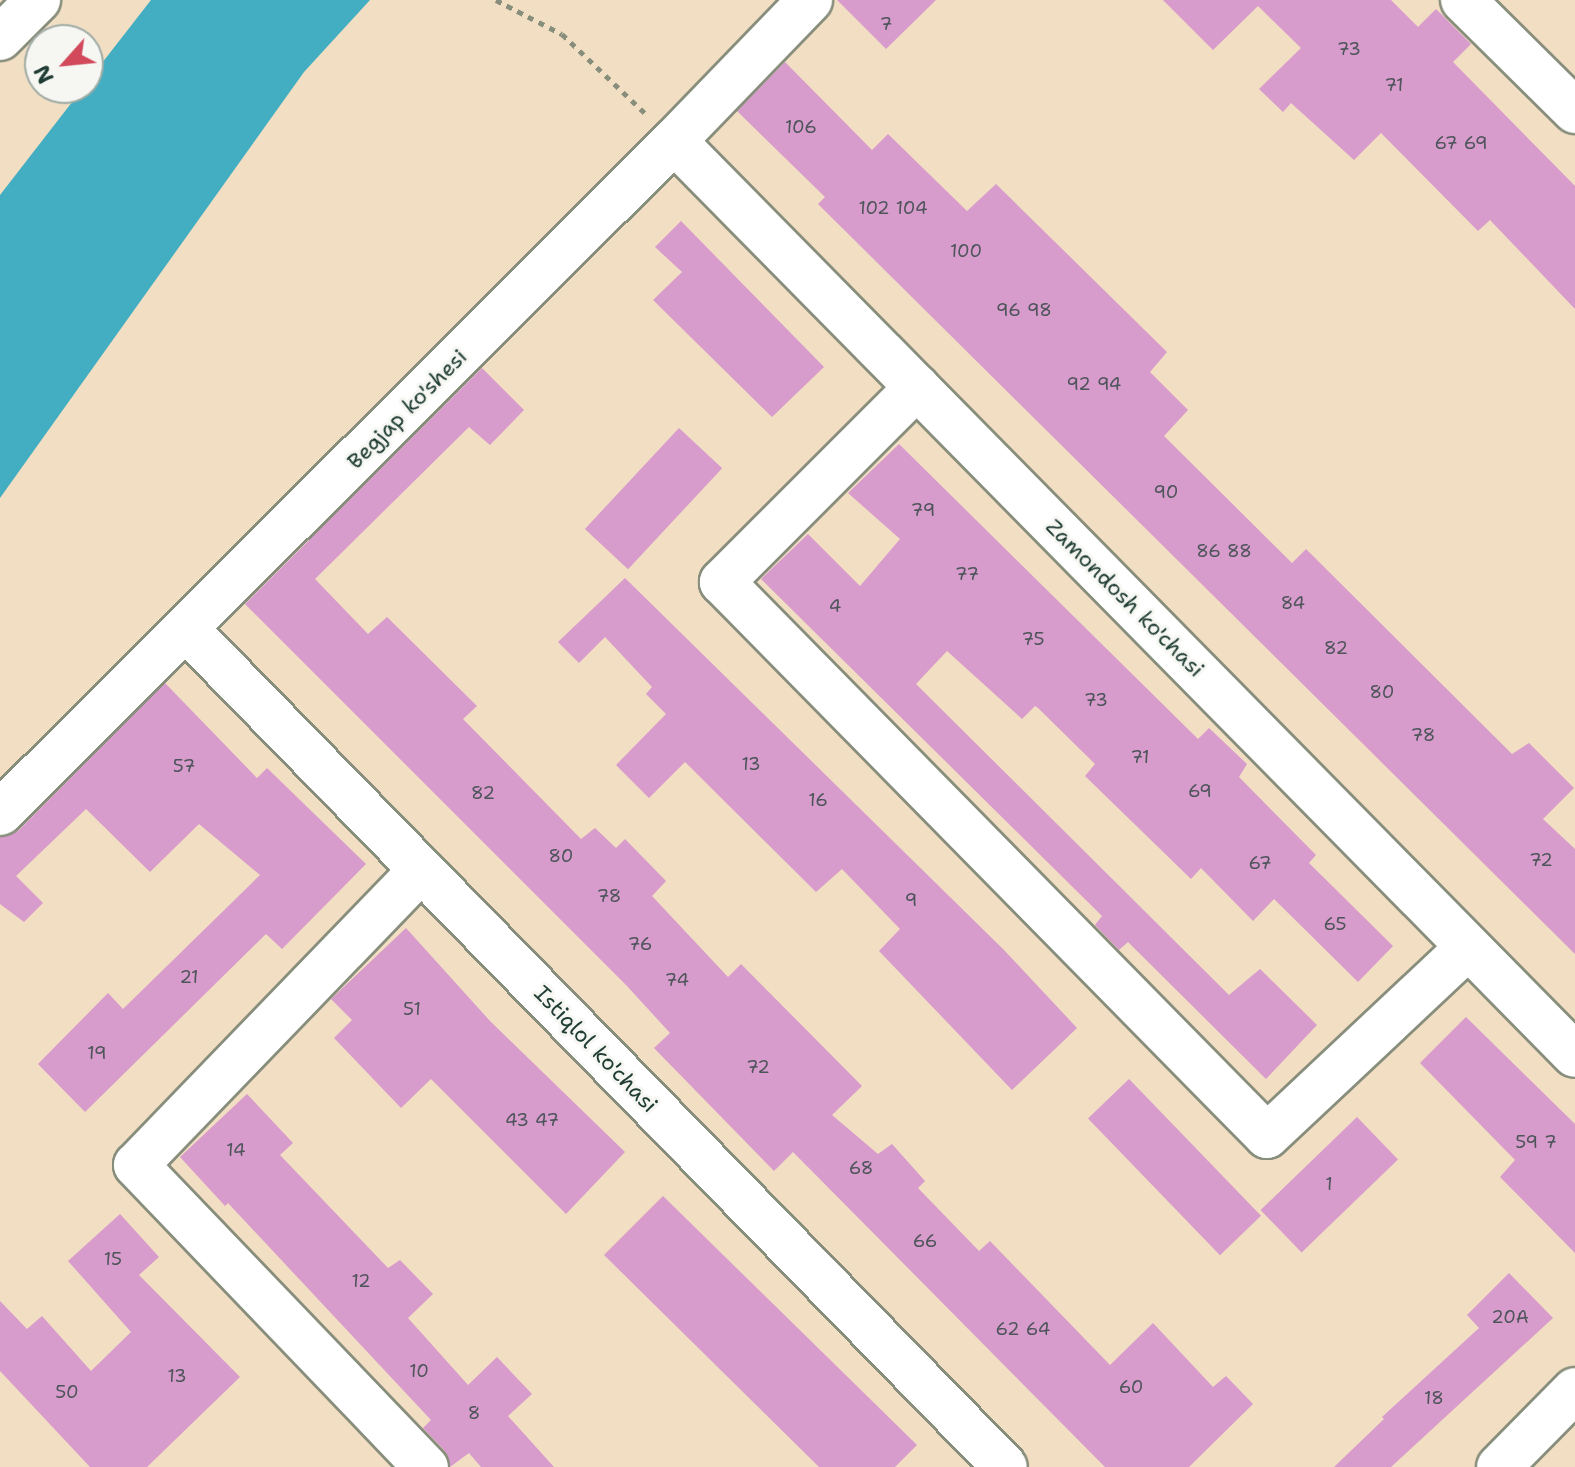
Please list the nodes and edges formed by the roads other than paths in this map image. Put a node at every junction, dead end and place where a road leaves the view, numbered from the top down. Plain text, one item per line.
1 (38, 0) edge
2 (810, 0) edge
3 (1463, 0) edge
4 (0, 38) edge
5 (1575, 111) edge
6 (674, 141) junction
7 (917, 387) junction
8 (187, 630) junction
9 (0, 813) edge
10 (421, 870) junction
11 (1468, 947) junction
12 (1575, 1055) edge
13 (1575, 1390) edge
14 (992, 1463) edge
15 (426, 1467) edge
16 (1499, 1467) edge

1 - 4 street
2 - 6 street, Begjap ko'shesi
3 - 5 street
6 - 7 street, Zamondosh ko'chasi
6 - 8 street, Begjap ko'shesi
7 - 11 street, Zamondosh ko'chasi
7 - 11 street
8 - 9 street, Begjap ko'shesi
8 - 10 street, Istiqlol ko'chasi
10 - 14 street, Istiqlol ko'chasi
10 - 15 street
11 - 12 street, Zamondosh ko'chasi
13 - 16 street

